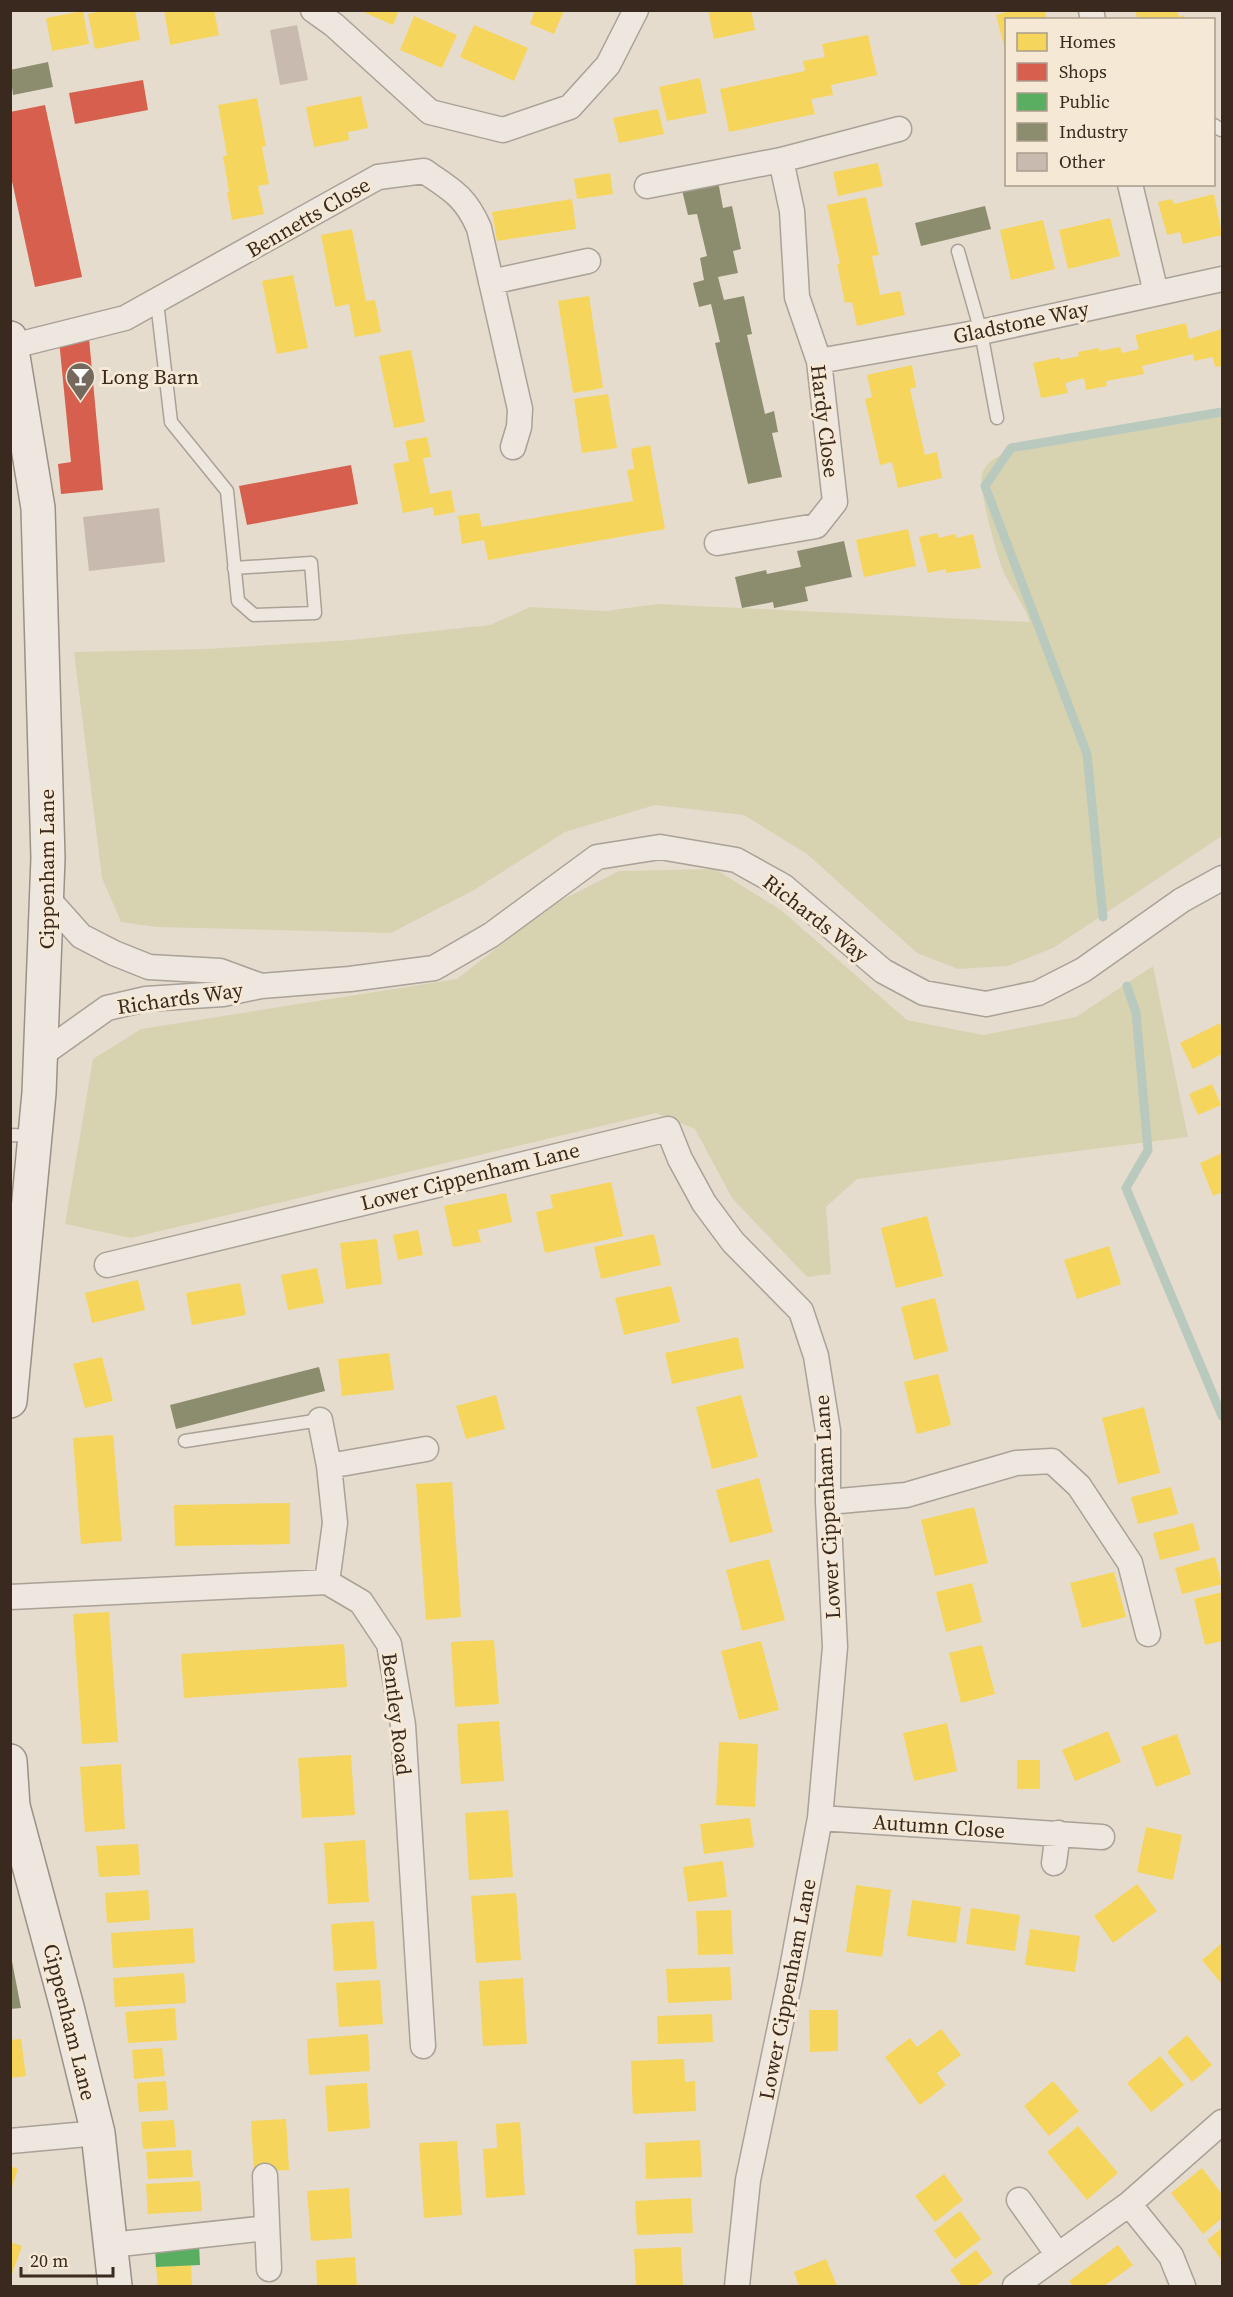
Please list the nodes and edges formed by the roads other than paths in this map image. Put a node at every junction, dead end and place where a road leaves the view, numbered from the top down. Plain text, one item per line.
1 (313, 10) edge
2 (636, 10) edge
3 (899, 129) dead end
4 (781, 160) junction
5 (647, 186) dead end
6 (1130, 186) edge
7 (958, 251) dead end
8 (588, 261) dead end
9 (1222, 279) edge
10 (491, 282) junction
11 (1156, 293) junction
12 (157, 302) junction
13 (981, 332) junction
14 (12, 342) edge
15 (819, 361) junction
16 (997, 418) dead end
17 (513, 447) dead end
18 (717, 543) dead end
19 (234, 568) junction
20 (1222, 878) edge
21 (48, 898) junction
22 (261, 986) junction
23 (41, 1056) junction
24 (22, 1136) edge
25 (107, 1265) dead end
26 (10, 1401) edge
27 (320, 1420) joint
28 (185, 1441) dead end
29 (426, 1449) dead end
30 (329, 1466) junction
31 (828, 1502) junction
32 (327, 1582) junction
33 (10, 1597) edge
34 (1148, 1634) dead end
35 (10, 1761) edge
36 (820, 1818) junction
37 (1058, 1833) junction
38 (1102, 1837) dead end
39 (1054, 1863) dead end
40 (423, 2046) dead end
41 (1222, 2122) edge
42 (98, 2133) junction
43 (10, 2141) edge
44 (265, 2176) dead end
45 (1019, 2200) dead end
46 (1129, 2204) junction
47 (267, 2228) junction
48 (111, 2245) junction
49 (1058, 2255) junction
50 (269, 2269) dead end
51 (115, 2286) edge
52 (737, 2286) edge
53 (1015, 2286) edge
54 (1183, 2286) edge

1 - 2 street
3 - 4 street
4 - 5 street
4 - 15 street, Hardy Close
6 - 11 street
7 - 13 lane
8 - 10 street
9 - 11 street, Gladstone Way
10 - 12 street, Bennetts Close
10 - 17 street, Bennetts Close
11 - 13 street, Gladstone Way
12 - 14 street, Bennetts Close
12 - 19 lane
13 - 15 street, Gladstone Way
13 - 16 lane
14 - 21 street, Cippenham Lane
15 - 18 street, Hardy Close
19 - 19 lane
20 - 22 street, Richards Way
21 - 22 street, Richards Way
21 - 23 street, Cippenham Lane
22 - 23 street, Richards Way
23 - 24 street, Cippenham Lane
24 - 26 street, Cippenham Lane
25 - 31 street, Lower Cippenham Lane
27 - 28 lane
27 - 30 street
29 - 30 street
30 - 32 street
31 - 34 street
31 - 36 street, Lower Cippenham Lane
32 - 33 street
32 - 40 street, Bentley Road
35 - 42 street, Cippenham Lane
36 - 37 street, Autumn Close
36 - 52 street, Lower Cippenham Lane
37 - 38 street, Autumn Close
37 - 39 street
41 - 46 street
42 - 43 street
42 - 48 street, Cippenham Lane
44 - 47 street
45 - 49 street
46 - 49 street
46 - 54 street
47 - 48 street
47 - 50 street
48 - 51 street, Cippenham Lane
49 - 53 street

